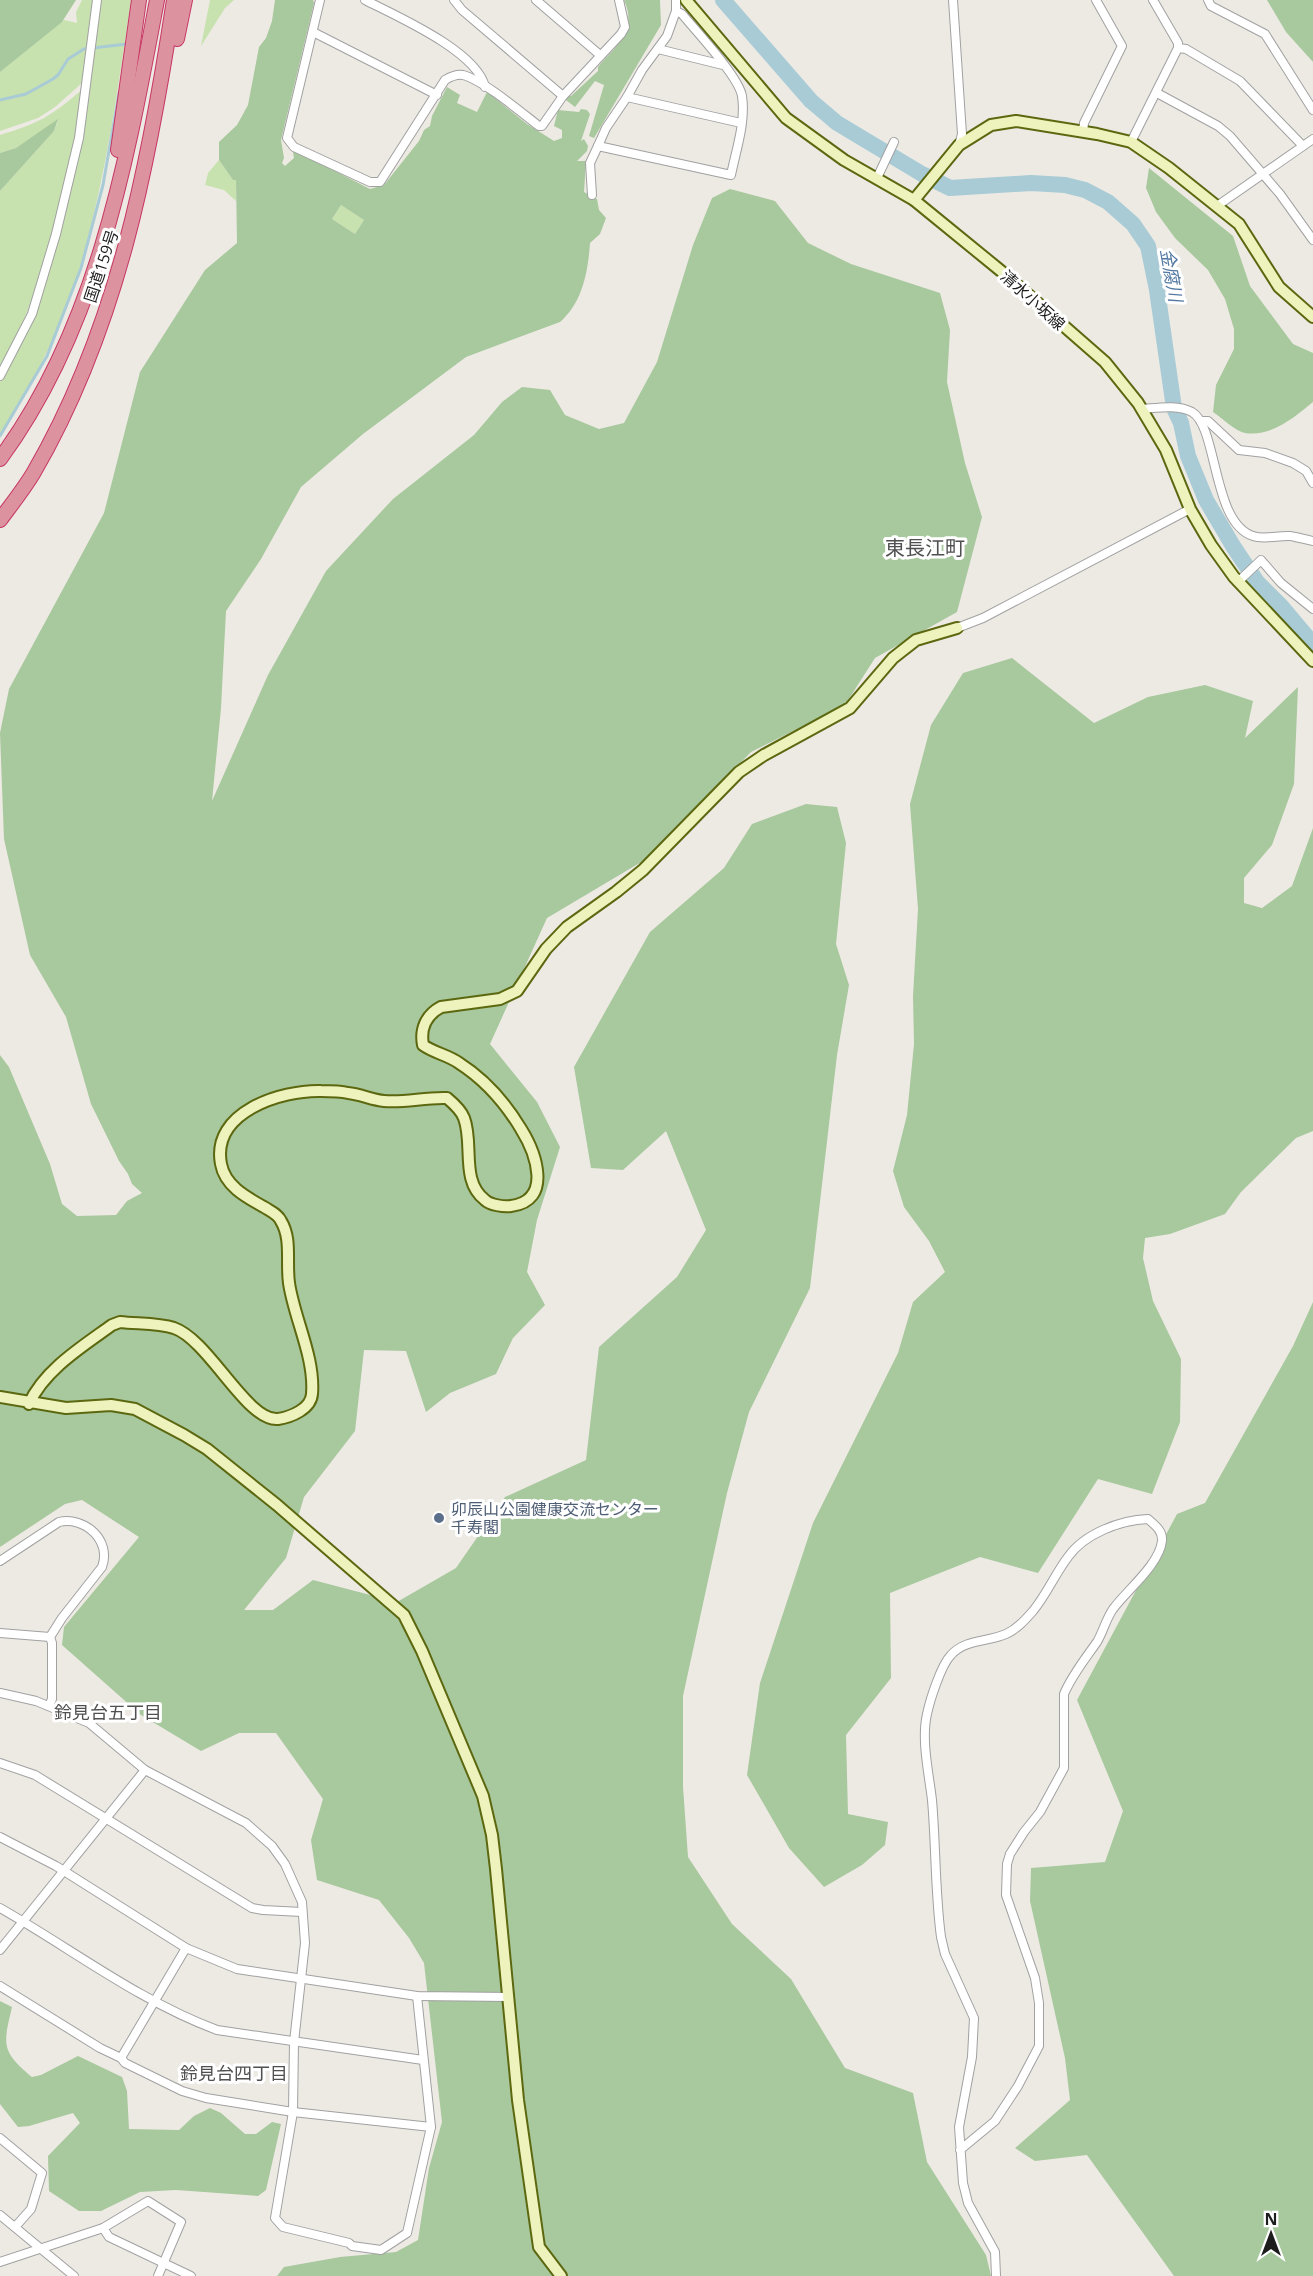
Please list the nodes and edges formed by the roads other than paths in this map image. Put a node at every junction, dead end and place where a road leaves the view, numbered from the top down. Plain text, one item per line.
1 (97, 0) edge
2 (139, 0) edge
3 (157, 0) edge
4 (174, 0) edge
5 (185, 0) edge
6 (320, 0) edge
7 (365, 0) edge
8 (454, 0) edge
9 (536, 0) edge
10 (619, 0) edge
11 (676, 0) edge
12 (687, 0) edge
13 (953, 0) edge
14 (1096, 0) edge
15 (1154, 0) edge
16 (1208, 0) edge
17 (676, 11) junction
18 (314, 33) junction
19 (1178, 48) junction
20 (658, 49) junction
21 (600, 55) junction
22 (723, 65) junction
23 (485, 87) junction
24 (1157, 93) junction
25 (437, 95) junction
26 (563, 96) junction
27 (627, 97) junction
28 (1313, 110) edge
29 (741, 123) junction
30 (1083, 132) junction
31 (1313, 139) edge
32 (894, 142) dead end
33 (1131, 142) junction
34 (959, 145) junction
35 (598, 146) junction
36 (1303, 146) junction
37 (144, 170) junction
38 (879, 174) junction
39 (1263, 174) junction
40 (592, 195) dead end
41 (914, 200) junction
42 (1217, 206) junction
43 (1313, 240) edge
44 (97, 264) junction
45 (1313, 317) edge
46 (0, 376) edge
47 (1142, 409) junction
48 (1198, 418) junction
49 (0, 459) edge
50 (1313, 483) edge
51 (1190, 509) junction
52 (0, 520) edge
53 (1313, 541) edge
54 (1237, 578) junction
55 (1313, 609) edge
56 (957, 628) joint
57 (1313, 661) edge
58 (0, 1397) edge
59 (29, 1404) junction
60 (0, 1561) edge
61 (0, 1633) edge
62 (50, 1637) junction
63 (0, 1693) edge
64 (49, 1706) junction
65 (0, 1763) edge
66 (145, 1770) junction
67 (106, 1820) junction
68 (0, 1837) edge
69 (65, 1871) junction
70 (0, 1908) edge
71 (302, 1912) junction
72 (23, 1922) junction
73 (186, 1948) junction
74 (0, 1950) edge
75 (302, 1978) junction
76 (0, 1986) edge
77 (417, 1996) junction
78 (509, 1997) junction
79 (154, 2002) junction
80 (294, 2042) junction
81 (120, 2058) junction
82 (423, 2060) junction
83 (293, 2112) junction
84 (431, 2127) junction
85 (0, 2138) edge
86 (960, 2150) junction
87 (0, 2215) edge
88 (15, 2227) junction
89 (103, 2228) junction
90 (41, 2248) junction
91 (0, 2262) edge
92 (164, 2264) junction
93 (74, 2276) edge
94 (158, 2276) edge
95 (191, 2276) edge
96 (561, 2276) edge
97 (996, 2276) edge

1 - 46 street
2 - 44 highway
3 - 44 highway, 国道159号
4 - 37 highway, 国道159号
5 - 37 highway
6 - 18 street
7 - 23 street
8 - 26 street
9 - 21 street
10 - 21 street
11 - 17 street
12 - 38 street, 清水小坂線
13 - 34 street
14 - 30 street
15 - 19 street
16 - 28 street
17 - 20 street
17 - 22 street
18 - 25 street
18 - 25 street
19 - 24 street
19 - 36 street
20 - 22 street
20 - 27 street
21 - 26 street
22 - 29 street
23 - 25 street
23 - 26 street
24 - 33 street
24 - 39 street
27 - 29 street
27 - 35 street
29 - 35 street
30 - 33 street
30 - 34 street
31 - 36 street
32 - 38 street
33 - 42 street
34 - 41 street
35 - 40 street
36 - 39 street
37 - 52 highway, 国道159号
38 - 41 street, 清水小坂線
39 - 42 street
39 - 43 street
41 - 47 street, 清水小坂線
42 - 45 street
44 - 49 highway, 国道159号
47 - 48 street
47 - 51 street, 清水小坂線
48 - 50 street
48 - 53 street
51 - 54 street, 清水小坂線
51 - 56 street
54 - 55 street
54 - 57 street, 清水小坂線
56 - 59 street
58 - 59 street
59 - 78 street
60 - 62 street
61 - 62 street
62 - 64 street
63 - 64 street
64 - 66 street
65 - 67 street
66 - 67 street
66 - 71 street
67 - 69 street
67 - 71 street
68 - 69 street
69 - 72 street
69 - 73 street
70 - 72 street
71 - 75 street
72 - 74 street
72 - 79 street
73 - 75 street
73 - 79 street
75 - 77 street
75 - 80 street
76 - 81 street
77 - 78 street
77 - 82 street
78 - 96 street
79 - 80 street
79 - 81 street
80 - 82 street
80 - 83 street
81 - 83 street
82 - 84 street
83 - 84 street
83 - 84 street
85 - 88 street
86 - 86 street
86 - 97 street
87 - 88 street
88 - 90 street
89 - 90 street
89 - 92 street
89 - 92 street
90 - 91 street
90 - 93 street
92 - 94 street
92 - 95 street

